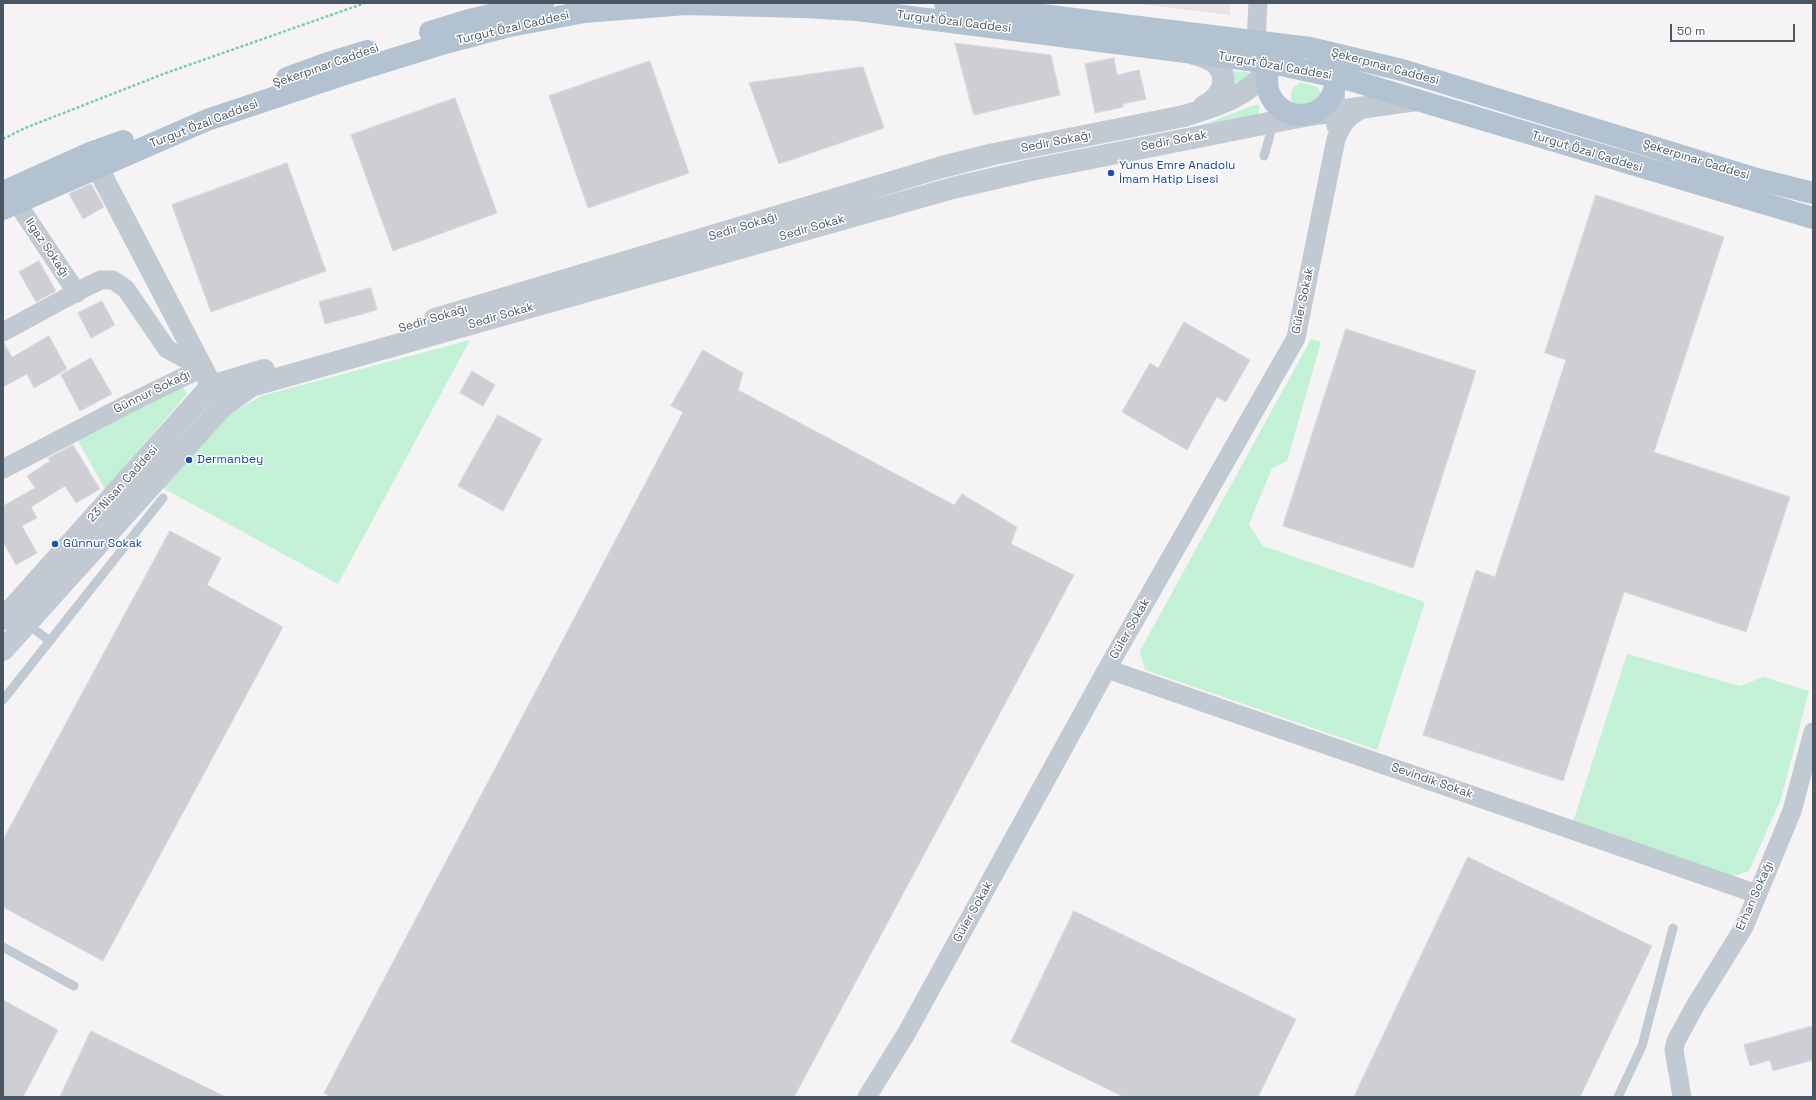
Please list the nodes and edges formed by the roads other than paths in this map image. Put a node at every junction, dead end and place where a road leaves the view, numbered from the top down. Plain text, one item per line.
1 (543, 3) edge
2 (945, 3) edge
3 (1258, 3) edge
4 (1310, 48) junction
5 (1181, 50) junction
6 (1250, 50) junction
7 (1268, 77) junction
8 (1335, 80) junction
9 (1417, 100) junction
10 (1366, 106) junction
11 (1336, 111) junction
12 (1309, 115) junction
13 (1184, 116) junction
14 (1274, 122) junction
15 (1336, 139) junction
16 (1264, 156) dead end
17 (94, 160) junction
18 (1813, 192) edge
19 (8, 201) edge
20 (1813, 218) edge
21 (77, 293) junction
22 (3, 332) edge
23 (207, 377) junction
24 (222, 407) junction
25 (3, 469) edge
26 (163, 498) dead end
27 (3, 619) edge
28 (26, 624) junction
29 (50, 640) junction
30 (3, 650) edge
31 (1107, 669) junction
32 (3, 700) edge
33 (1813, 732) edge
34 (1757, 894) junction
35 (1673, 928) dead end
36 (3, 947) edge
37 (74, 986) dead end
38 (867, 1097) edge
39 (1618, 1097) edge
40 (1682, 1097) edge

1 - 17 main road, Şekerpınar Caddesi
2 - 6 main road, Şekerpınar Caddesi
3 - 6 street
4 - 6 main road, Şekerpınar Caddesi
4 - 7 main road
4 - 8 main road
4 - 18 main road, Şekerpınar Caddesi
5 - 6 main road, Turgut Özal Caddesi
5 - 13 street
5 - 17 main road, Turgut Özal Caddesi
6 - 7 main road, Turgut Özal Caddesi
7 - 8 main road, Turgut Özal Caddesi
7 - 12 main road
7 - 13 street, Sedir Sokağı
7 - 14 lane
8 - 9 main road, Turgut Özal Caddesi
8 - 11 street
8 - 12 main road
9 - 10 street, Sedir Sokak
9 - 20 main road, Turgut Özal Caddesi
10 - 11 street, Sedir Sokak
10 - 15 street
11 - 12 street, Sedir Sokak
11 - 15 street
12 - 14 street, Sedir Sokak
12 - 15 street
13 - 23 street, Sedir Sokağı
14 - 16 lane
14 - 24 street, Sedir Sokak
15 - 31 street, Güler Sokak
17 - 19 main road, Şekerpınar Caddesi
17 - 23 street
19 - 21 street, Ilgaz Sokağı
21 - 22 street
21 - 23 street, Günnur Sokağı
23 - 24 street
23 - 25 street, Günnur Sokağı
23 - 27 street, 23 Nisan Caddesi
24 - 28 street, 23 Nisan Caddesi
26 - 29 lane
28 - 29 lane
28 - 30 street, 23 Nisan Caddesi
29 - 32 lane
31 - 34 street, Sevindik Sokak
31 - 38 street, Güler Sokak
33 - 34 street, Erhan Sokağı
34 - 40 street, Erhan Sokağı
35 - 39 lane
36 - 37 lane

